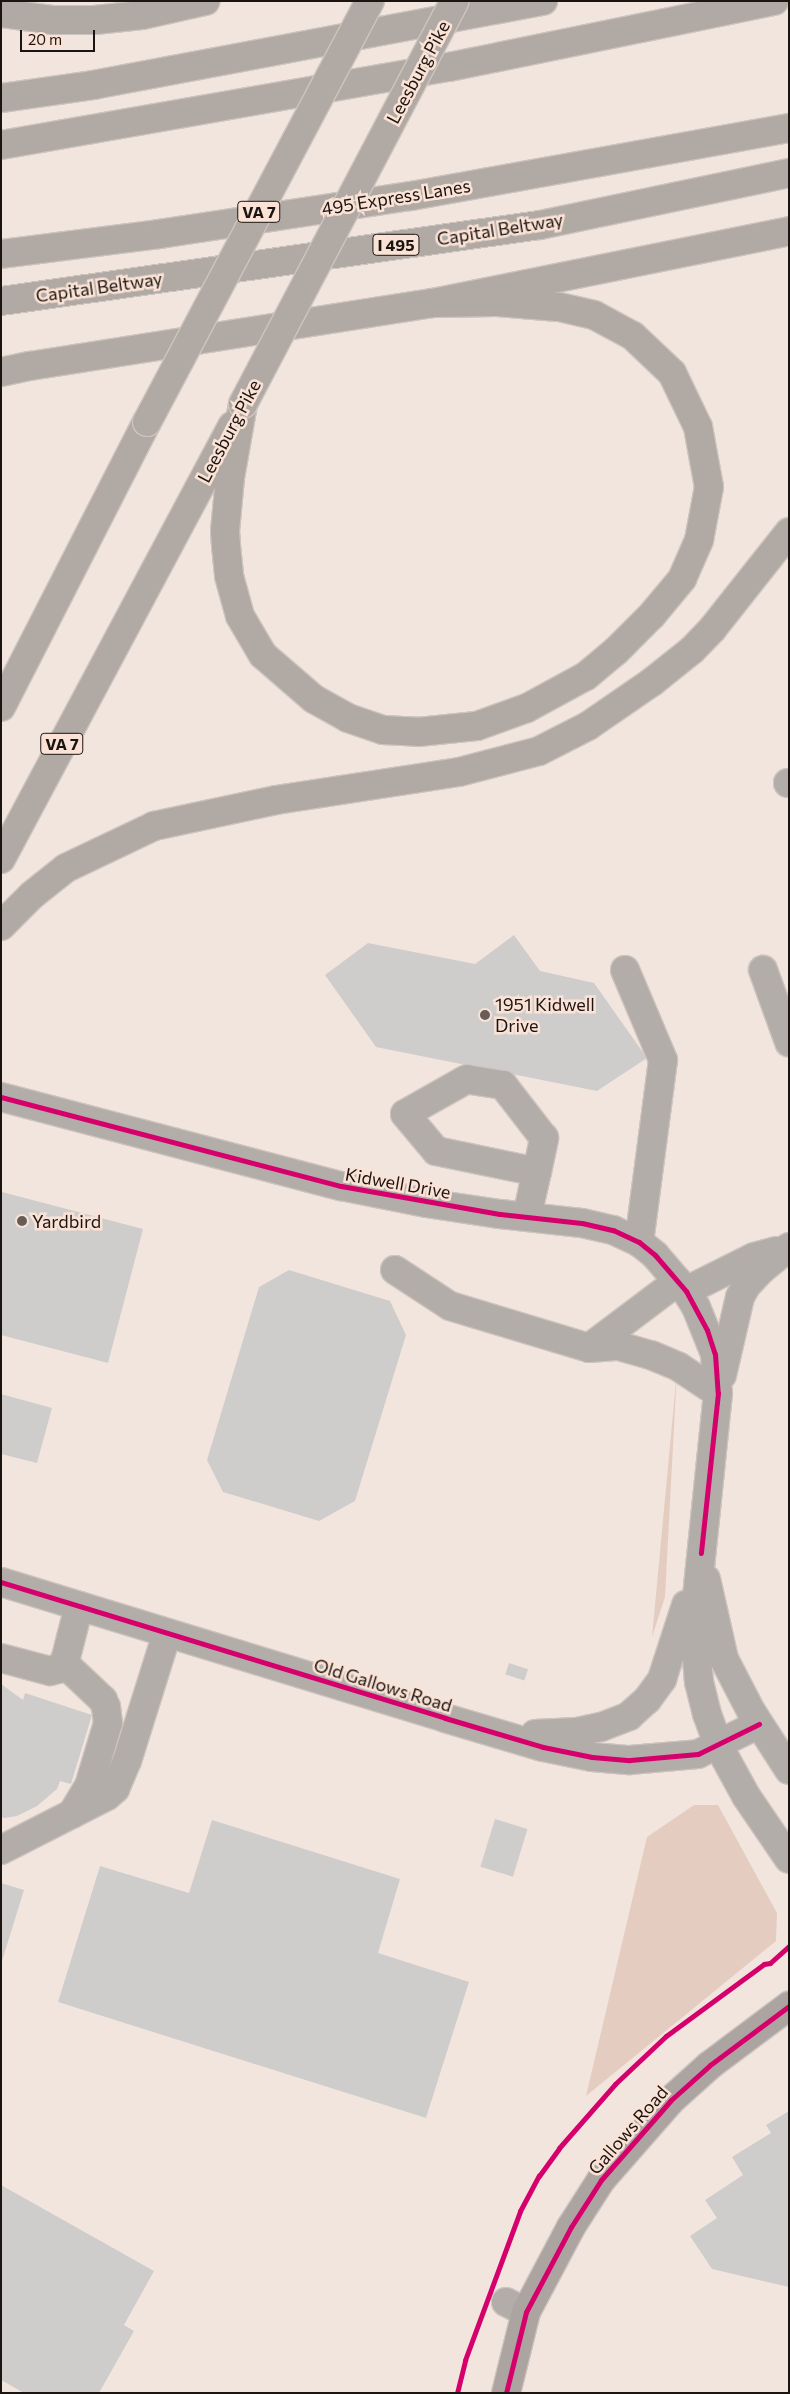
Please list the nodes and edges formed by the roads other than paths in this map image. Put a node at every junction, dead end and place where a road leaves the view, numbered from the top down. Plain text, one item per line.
1 (205, 1) edge
2 (370, 1) edge
3 (455, 1) edge
4 (543, 1) edge
5 (774, 1) edge
6 (1, 13) edge
7 (1, 98) edge
8 (789, 128) edge
9 (1, 145) edge
10 (789, 173) edge
11 (789, 231) edge
12 (1, 254) edge
13 (1, 301) edge
14 (433, 303) junction
15 (1, 372) edge
16 (243, 404) junction
17 (789, 532) edge
18 (22, 668) junction
19 (1, 698) edge
20 (1, 707) edge
21 (1, 859) edge
22 (1, 926) edge
23 (624, 970) dead end
24 (763, 970) dead end
25 (789, 1042) edge
26 (1, 1097) edge
27 (537, 1172) junction
28 (527, 1217) junction
29 (639, 1242) junction
30 (789, 1247) edge
31 (395, 1270) dead end
32 (682, 1286) junction
33 (589, 1348) junction
34 (718, 1393) junction
35 (701, 1553) junction
36 (1, 1582) edge
37 (79, 1606) junction
38 (167, 1633) junction
39 (1, 1658) edge
40 (65, 1661) junction
41 (759, 1724) junction
42 (502, 1735) junction
43 (718, 1745) junction
44 (789, 1770) edge
45 (72, 1814) junction
46 (1, 1850) edge
47 (789, 1859) edge
48 (789, 2006) edge
49 (506, 2393) edge

1 - 6 highway
2 - 18 highway, VA 7, bridge
3 - 16 highway, Leesburg Pike / VA 7, bridge
4 - 7 highway
5 - 9 highway
8 - 12 highway, 495 Express Lanes
10 - 13 highway, Capital Beltway / I 495
11 - 14 highway
14 - 15 highway
14 - 16 highway
16 - 21 highway, Leesburg Pike / VA 7
17 - 22 highway
18 - 19 highway
18 - 20 highway, VA 7
23 - 29 street
24 - 25 street
26 - 28 street, Kidwell Drive
27 - 27 street
27 - 28 street
28 - 29 street, Kidwell Drive
29 - 32 street, Kidwell Drive
30 - 32 street
30 - 34 street
31 - 33 street
32 - 33 street
32 - 34 street, Kidwell Drive
33 - 34 street
34 - 35 street
35 - 41 street
35 - 42 street
35 - 43 street
36 - 37 street, Old Gallows Road
37 - 38 street, Old Gallows Road
37 - 40 street
38 - 42 street, Old Gallows Road
38 - 45 street
39 - 40 street
40 - 45 street
41 - 43 street, Old Gallows Road
41 - 44 street
42 - 43 street, Old Gallows Road
43 - 47 street
45 - 46 street
48 - 49 main road, Gallows Road

